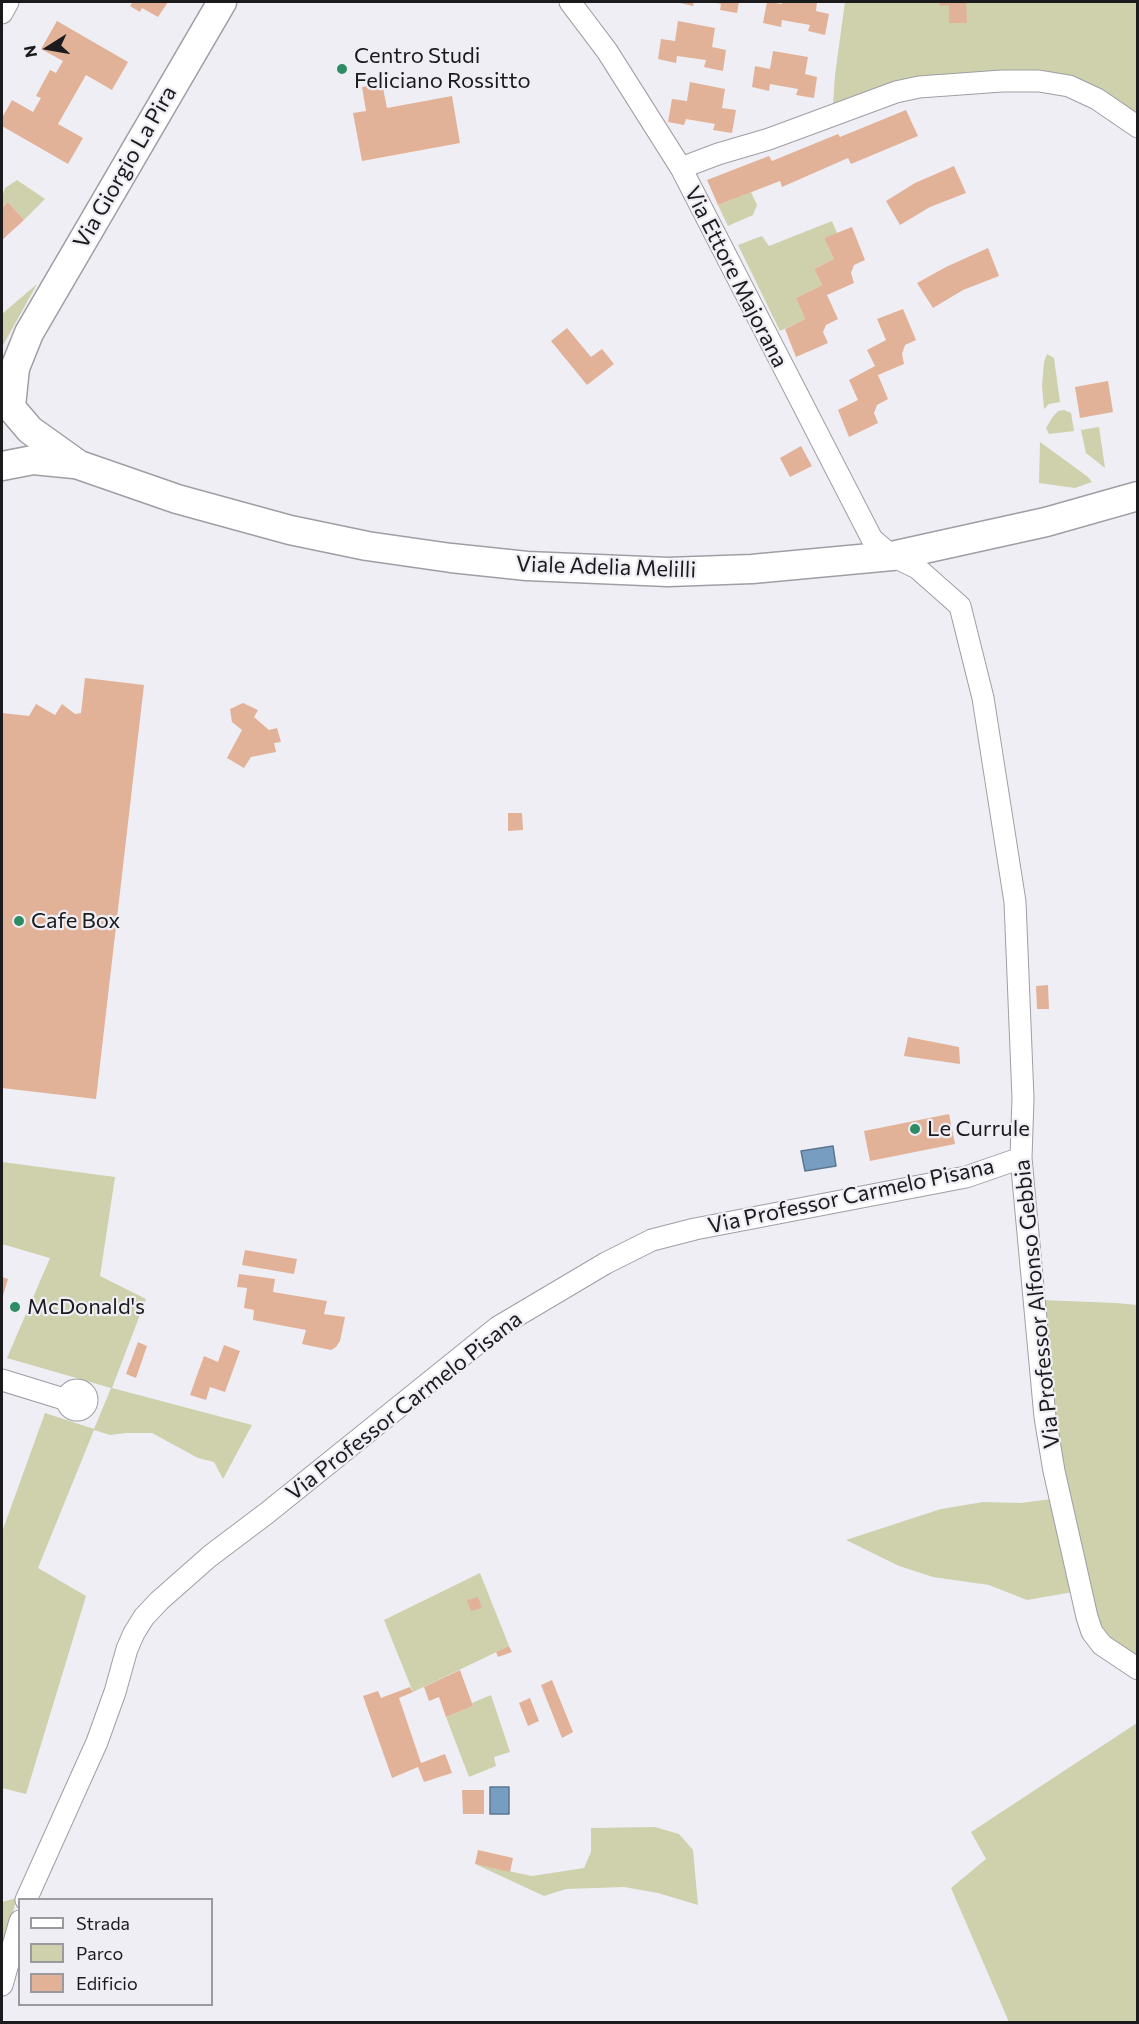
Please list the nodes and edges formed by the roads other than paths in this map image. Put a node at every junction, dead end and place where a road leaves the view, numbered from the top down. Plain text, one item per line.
1 (8, 2) edge
2 (222, 2) edge
3 (570, 2) edge
4 (2, 13) edge
5 (1137, 127) edge
6 (681, 168) junction
7 (29, 333) junction
8 (2, 363) edge
9 (8, 403) edge
10 (2, 461) edge
11 (79, 465) junction
12 (2, 466) edge
13 (1137, 496) edge
14 (892, 556) junction
15 (1021, 1158) junction
16 (2, 1380) edge
17 (67, 1400) dead end
18 (1137, 1669) edge
19 (26, 1898) edge
20 (18, 1928) edge
21 (2, 1985) edge

1 - 4 street
2 - 7 street, Via Giorgio La Pira
3 - 6 street, Via Ettore Majorana
5 - 6 street
6 - 14 street, Via Ettore Majorana
7 - 8 street
7 - 9 street
9 - 10 street
9 - 11 street
11 - 12 street
11 - 14 street, Viale Adelia Melilli
13 - 14 street, Viale Adelia Melilli
14 - 15 street, Via Professor Alfonso Gebbia
15 - 18 street, Via Professor Alfonso Gebbia
15 - 19 street, Via Professor Carmelo Pisana
16 - 17 street
20 - 21 street

